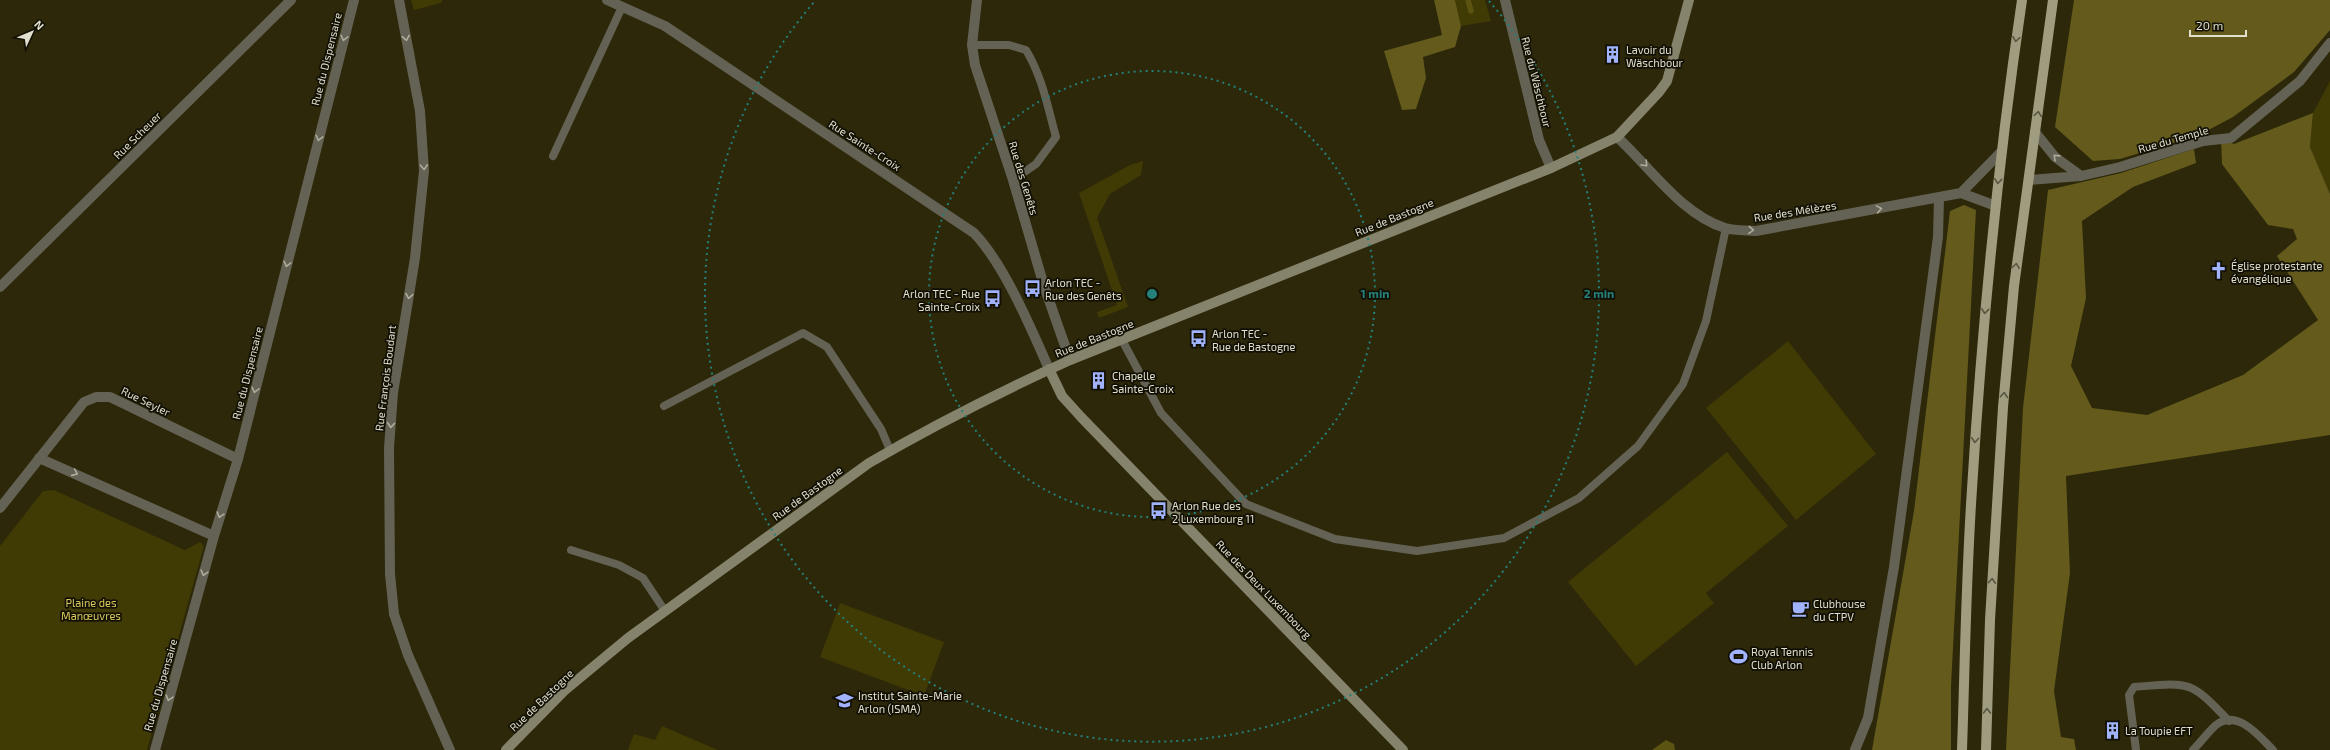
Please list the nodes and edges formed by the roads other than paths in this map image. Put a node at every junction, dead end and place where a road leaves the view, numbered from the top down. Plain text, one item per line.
1 (291, 0) edge
2 (354, 0) edge
3 (399, 0) edge
4 (607, 0) edge
5 (977, 0) edge
6 (1505, 0) edge
7 (1689, 0) edge
8 (2022, 0) edge
9 (2053, 0) edge
10 (622, 7) junction
11 (2330, 43) edge
12 (972, 45) junction
13 (2035, 132) junction
14 (1617, 137) junction
15 (2002, 150) junction
16 (553, 156) dead end
17 (1551, 168) junction
18 (2081, 176) junction
19 (1013, 180) junction
20 (2029, 180) junction
21 (1961, 193) junction
22 (1939, 198) junction
23 (1996, 206) junction
24 (1726, 228) junction
25 (0, 287) edge
26 (1122, 340) junction
27 (1070, 360) junction
28 (1049, 369) junction
29 (664, 406) dead end
30 (890, 450) junction
31 (39, 458) junction
32 (238, 459) junction
33 (0, 508) edge
34 (214, 536) junction
35 (571, 550) dead end
36 (665, 611) junction
37 (2229, 721) junction
38 (154, 750) edge
39 (450, 750) edge
40 (506, 750) edge
41 (1403, 750) edge
42 (1855, 750) edge
43 (1962, 750) edge
44 (1986, 750) edge
45 (2136, 750) edge
46 (2193, 750) edge
47 (2272, 750) edge

1 - 25 street, Rue Scheuer
2 -> 32 street, Rue du Dispensaire
3 -> 39 street, Rue François Boudart
4 - 10 street, Rue Sainte-Croix
5 - 12 street, Rue des Genêts
6 - 17 street, Rue du Wäschbour
7 - 14 main road, Rue de Bastogne
8 -> 15 main road
13 -> 9 main road
10 - 16 lane
10 - 28 street, Rue Sainte-Croix
11 - 18 street, Rue du Temple
12 - 19 street, Rue des Genêts
12 - 19 lane
18 -> 13 street
13 - 20 main road
14 - 17 main road, Rue de Bastogne
14 -> 24 street, Rue des Mélèzes
15 - 21 street
15 -> 23 main road
17 - 26 main road, Rue de Bastogne
18 - 20 street, Rue du Temple
19 - 27 street, Rue des Genêts
44 -> 20 main road
21 - 22 street, Rue des Mélèzes
21 - 23 street
24 -> 22 street, Rue des Mélèzes
22 - 42 street
23 -> 43 main road
24 - 26 lane
26 - 27 main road, Rue de Bastogne
27 - 28 main road, Rue de Bastogne
28 - 30 main road, Rue de Bastogne
28 - 41 main road, Rue des Deux Luxembourg
29 - 30 lane
30 - 36 main road, Rue de Bastogne
31 - 32 street, Rue Seyler
31 - 33 street, Rue Seyler
31 -> 34 street
32 -> 34 street, Rue du Dispensaire
34 -> 38 street, Rue du Dispensaire
35 - 36 lane
36 - 40 main road, Rue de Bastogne
37 - 45 lane
37 - 46 lane
37 - 47 lane

